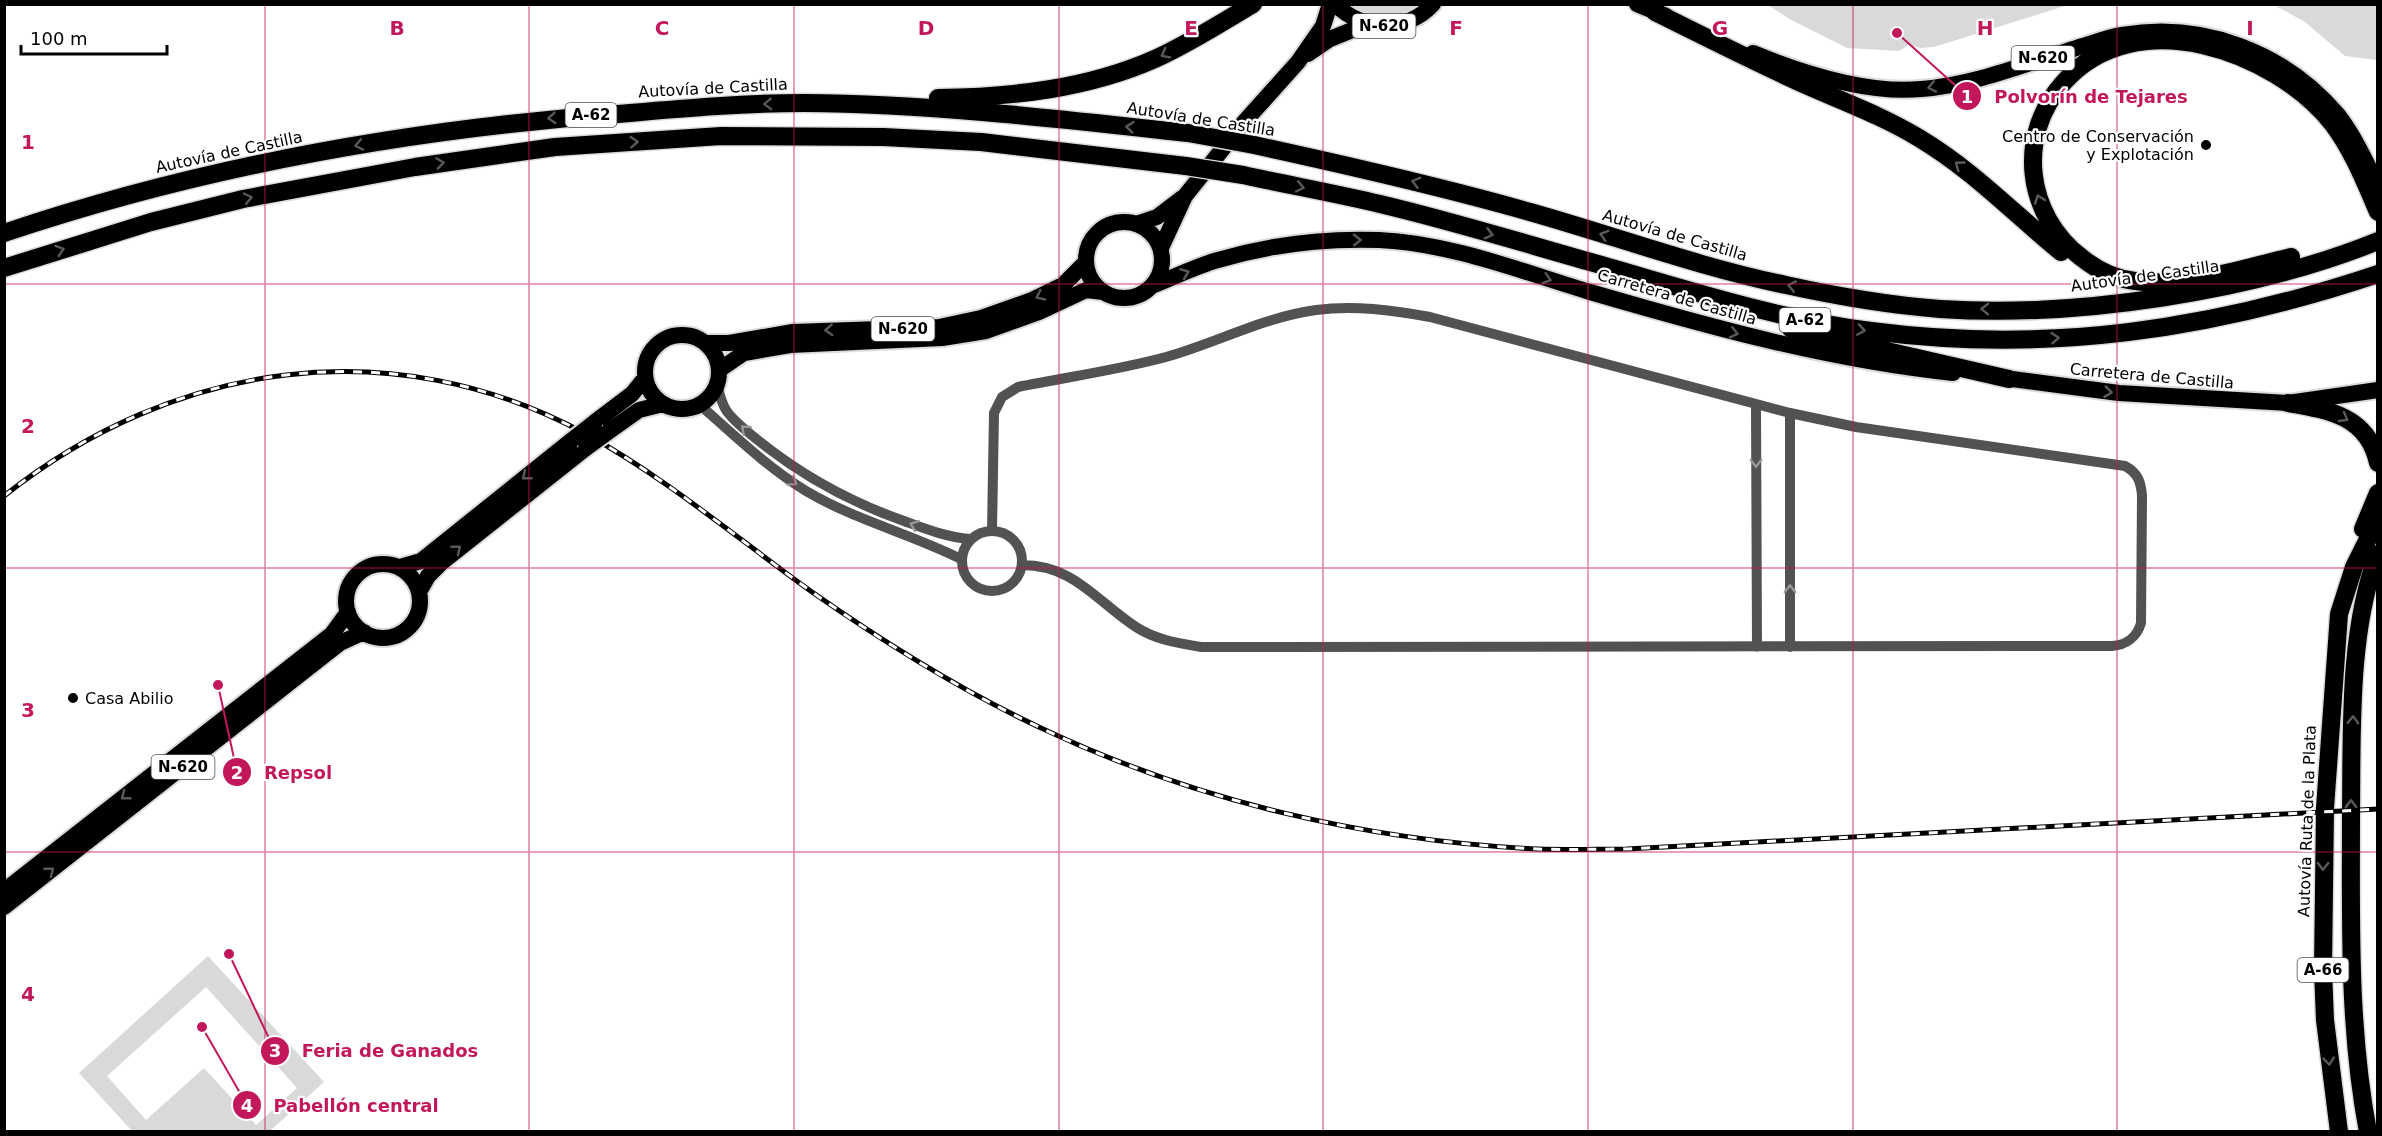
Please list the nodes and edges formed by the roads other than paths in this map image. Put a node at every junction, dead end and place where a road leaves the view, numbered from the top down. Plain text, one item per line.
1 (1253, 4) edge
2 (1330, 4) edge
3 (1335, 4) edge
4 (1433, 4) edge
5 (1637, 4) edge
6 (1655, 12) junction
7 (1367, 24) junction
8 (1298, 62) junction
9 (803, 103) junction
10 (2378, 186) edge
11 (1185, 196) junction
12 (2378, 212) edge
13 (1136, 224) junction
14 (4, 233) edge
15 (2374, 236) edge
16 (1161, 248) junction
17 (2325, 249) junction
18 (1086, 262) junction
19 (4, 267) edge
20 (1633, 274) junction
21 (2378, 274) edge
22 (1154, 285) junction
23 (1103, 292) junction
24 (705, 343) junction
25 (718, 377) junction
26 (645, 378) junction
27 (2009, 379) junction
28 (2378, 390) edge
29 (2288, 403) junction
30 (663, 404) junction
31 (700, 405) junction
32 (1756, 405) junction
33 (1790, 413) junction
34 (612, 419) junction
35 (579, 444) junction
36 (2378, 463) edge
37 (2378, 493) edge
38 (2378, 519) edge
39 (992, 531) junction
40 (970, 539) junction
41 (2378, 554) edge
42 (961, 559) junction
43 (1022, 565) junction
44 (400, 567) junction
45 (419, 592) junction
46 (348, 612) junction
47 (2339, 614) junction
48 (364, 632) junction
49 (1757, 647) junction
50 (1790, 647) junction
51 (4, 891) edge
52 (4, 907) edge
53 (2339, 1131) edge
54 (2368, 1131) edge

1 -> 9 highway
2 - 8 highway, N-620
3 - 7 highway, N-620
4 - 7 highway, N-620
5 - 6 highway, N-620
10 -> 6 highway, N-620
17 -> 6 highway
7 - 8 highway, N-620
8 - 11 highway, N-620
9 -> 14 highway, Autovía de Castilla / A-62
15 -> 9 highway, Autovía de Castilla / A-62, bridge
11 - 13 highway, N-620
11 - 16 highway, N-620
17 -> 12 highway
13 - 16 highway
13 - 18 highway, N-620
15 - 17 highway
16 - 22 highway, N-620
18 - 23 highway
18 -> 24 highway, N-620
19 -> 20 highway, A-62, bridge
20 -> 21 highway, A-62
20 - 27 highway
22 - 23 highway, N-620
22 -> 27 highway, Carretera de Castilla
23 - 25 highway, N-620
24 - 25 highway
24 - 26 highway, N-620
25 - 31 highway, N-620
40 -> 25 street
26 - 30 highway
26 - 34 highway, N-620
27 -> 29 highway, Carretera de Castilla
28 - 29 highway, Carretera de Castilla
29 -> 36 highway
30 - 31 highway, N-620
30 - 34 highway, N-620
31 -> 42 street
32 - 33 street
32 - 39 street
32 -> 49 street
50 -> 33 street
33 - 50 street
34 - 35 highway, N-620, bridge
35 -> 44 highway, N-620
45 -> 35 highway, N-620
37 - 47 highway
38 - 47 highway, Autovía Ruta de la Plata / A-66
39 - 40 street
39 - 43 street
40 - 42 street
54 -> 41 highway, A-66
42 - 43 street
43 - 49 street
44 - 45 highway
44 - 46 highway, N-620
45 - 48 highway, N-620
46 - 48 highway
46 -> 51 highway, N-620
47 -> 53 highway, Autovía Ruta de la Plata / A-66
52 -> 48 highway, N-620
49 - 50 street

